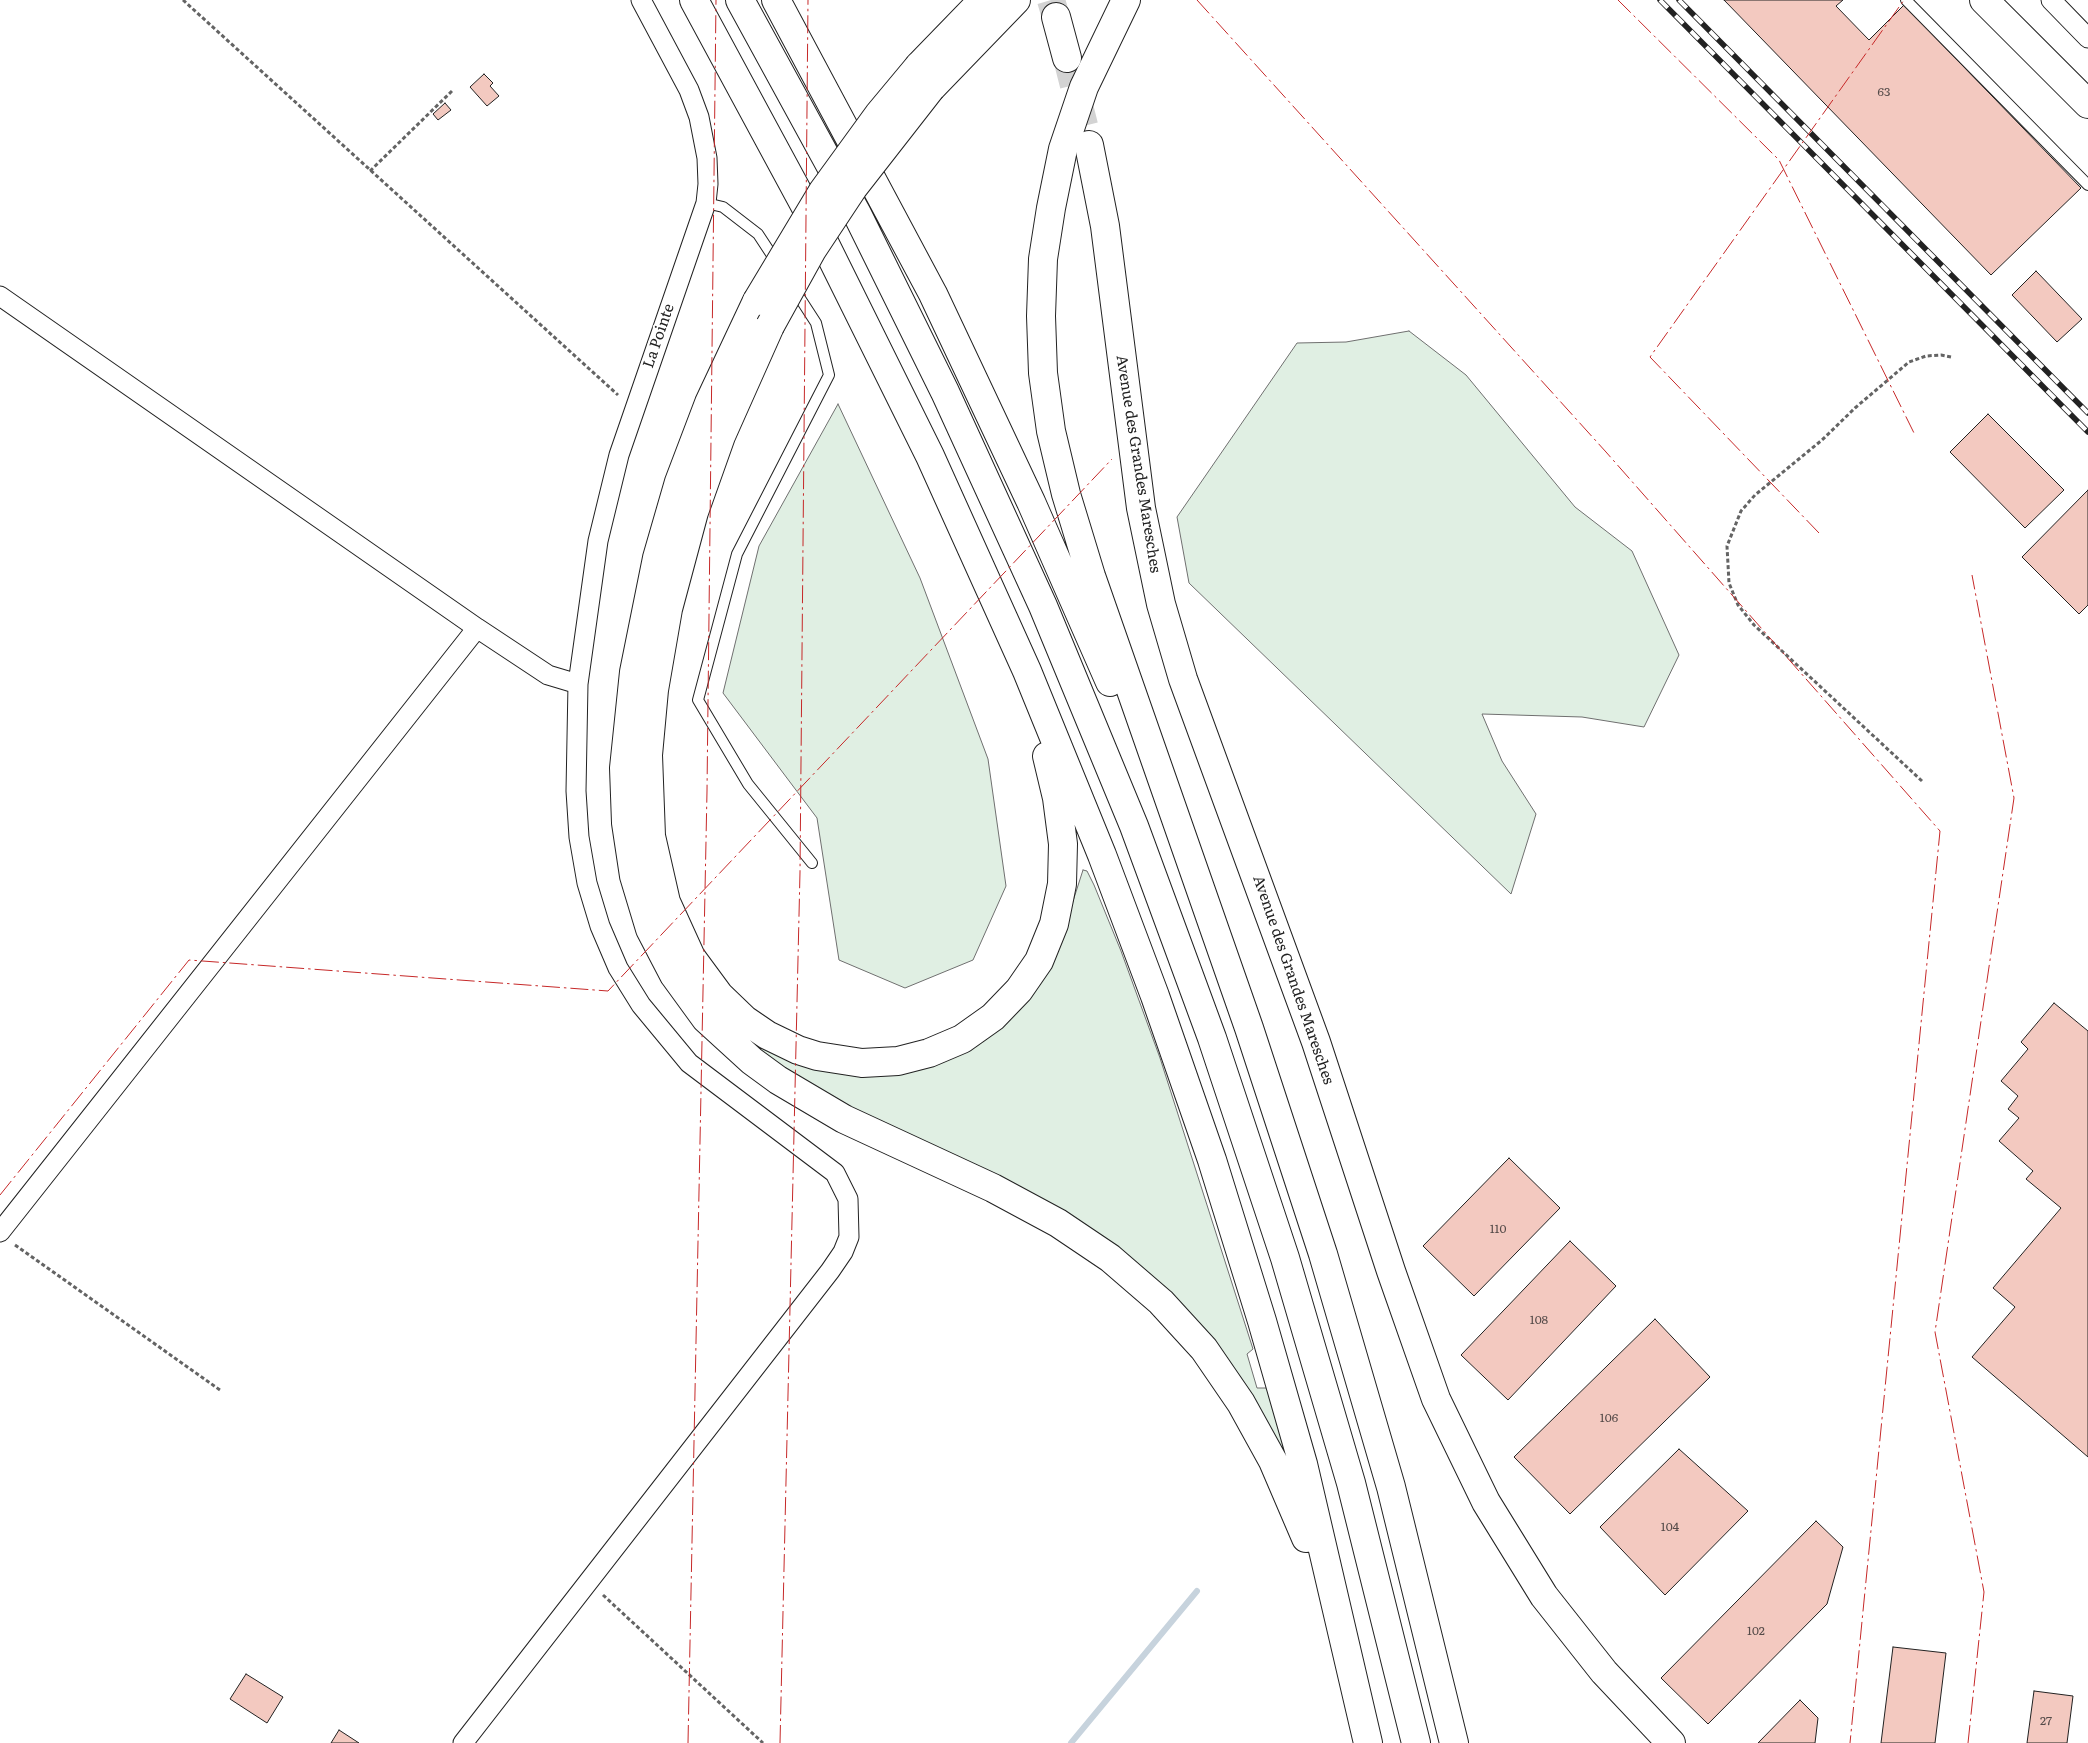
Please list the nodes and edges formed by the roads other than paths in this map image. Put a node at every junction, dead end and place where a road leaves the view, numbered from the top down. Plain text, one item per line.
1 (641, 0) edge
2 (694, 0) edge
3 (740, 0) edge
4 (776, 0) edge
5 (983, 0) edge
6 (1016, 0) edge
7 (1126, 0) edge
8 (1906, 0) edge
9 (1984, 0) edge
10 (2050, 0) edge
11 (1056, 17) tunnel mouth
12 (2088, 38) edge
13 (1067, 58) tunnel mouth
14 (925, 77) junction
15 (2088, 104) edge
16 (1088, 146) tunnel mouth
17 (2088, 185) edge
18 (706, 203) junction
19 (0, 296) edge
20 (999, 607) junction
21 (477, 628) junction
22 (578, 684) junction
23 (812, 863) dead end
24 (1212, 928) junction
25 (4, 1236) edge
26 (1362, 1712) junction
27 (462, 1743) edge
28 (1368, 1743) edge
29 (1416, 1743) edge
30 (1454, 1743) edge
31 (1671, 1743) edge

1 - 18 street, La Pointe
2 - 20 main road
3 - 29 main road
4 - 24 main road
5 - 14 main road
6 - 14 main road
7 - 24 main road
8 - 17 lane
9 - 15 main road
10 - 12 street
11 - 13 main road
14 - 20 main road, bridge
14 - 26 main road, bridge
16 - 31 main road, Avenue des Grandes Maresches
18 - 22 street, La Pointe
18 - 23 lane
19 - 21 street
20 - 26 main road
21 - 22 street
21 - 25 street
22 - 27 street, La Pointe
24 - 30 main road
26 - 28 main road

